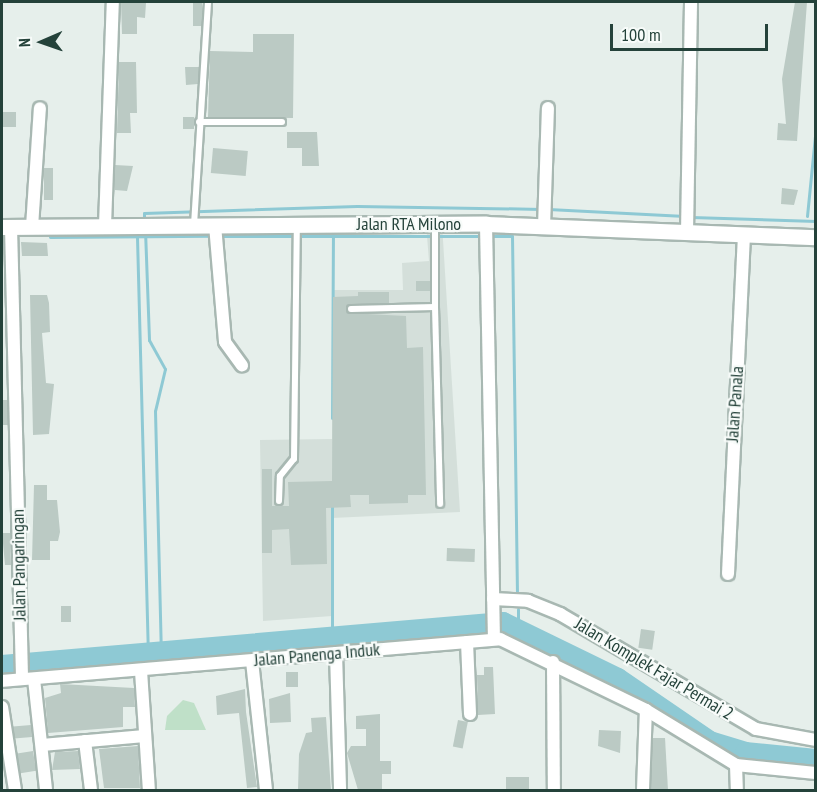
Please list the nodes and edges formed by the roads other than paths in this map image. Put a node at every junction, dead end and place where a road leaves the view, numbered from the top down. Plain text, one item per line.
1 (113, 2) edge
2 (208, 2) edge
3 (691, 2) edge
4 (40, 108) dead end
5 (548, 108) dead end
6 (199, 122) junction
7 (282, 122) dead end
8 (486, 224) junction
9 (194, 225) junction
10 (215, 225) junction
11 (105, 226) junction
12 (544, 226) junction
13 (6, 227) edge
14 (32, 227) junction
15 (297, 231) junction
16 (435, 232) junction
17 (687, 232) junction
18 (744, 234) junction
19 (815, 237) edge
20 (435, 307) junction
21 (351, 309) dead end
22 (242, 365) dead end
23 (279, 501) dead end
24 (440, 504) dead end
25 (728, 574) dead end
26 (493, 598) junction
27 (494, 636) junction
28 (467, 642) junction
29 (336, 653) junction
30 (252, 661) junction
31 (553, 663) junction
32 (141, 671) junction
33 (26, 676) junction
34 (2, 681) edge
35 (2, 707) edge
36 (646, 710) junction
37 (470, 714) dead end
38 (145, 736) junction
39 (816, 740) edge
40 (85, 741) junction
41 (42, 745) junction
42 (736, 765) junction
43 (816, 773) edge
44 (15, 790) edge
45 (46, 790) edge
46 (91, 790) edge
47 (149, 790) edge
48 (266, 790) edge
49 (340, 790) edge
50 (554, 790) edge
51 (644, 790) edge
52 (737, 790) edge

1 - 11 street
2 - 6 lane
3 - 17 street
4 - 14 street
5 - 12 street
6 - 7 lane
6 - 9 lane
8 - 12 street, Jalan RTA Milono
8 - 16 street, Jalan RTA Milono
8 - 26 street
9 - 10 street, Jalan RTA Milono
9 - 11 street, Jalan RTA Milono
10 - 15 street, Jalan RTA Milono
10 - 22 street
11 - 14 street, Jalan RTA Milono
12 - 17 street, Jalan RTA Milono
13 - 14 street, Jalan RTA Milono
13 - 33 street, Jalan Pangaringan
15 - 16 street, Jalan RTA Milono
15 - 23 lane
16 - 20 lane
17 - 18 street, Jalan RTA Milono
18 - 19 street, Jalan RTA Milono
18 - 25 street, Jalan Panala
20 - 21 lane
20 - 24 lane
26 - 27 street
26 - 39 street, Jalan Komplek Fajar Permai 2
27 - 28 street, Jalan Panenga Induk
27 - 31 street
28 - 29 street, Jalan Panenga Induk
28 - 37 street
29 - 30 street, Jalan Panenga Induk
29 - 49 street
30 - 32 street, Jalan Panenga Induk
30 - 48 street
31 - 36 street
31 - 50 street
32 - 33 street, Jalan Panenga Induk
32 - 38 street
33 - 34 street, Jalan Panenga Induk
33 - 41 street, Jalan Pangaringan
35 - 44 street
36 - 42 street
36 - 51 street
38 - 40 street
38 - 47 street
40 - 41 street
40 - 46 street
41 - 45 street, Jalan Pangaringan
42 - 43 street
42 - 52 street

